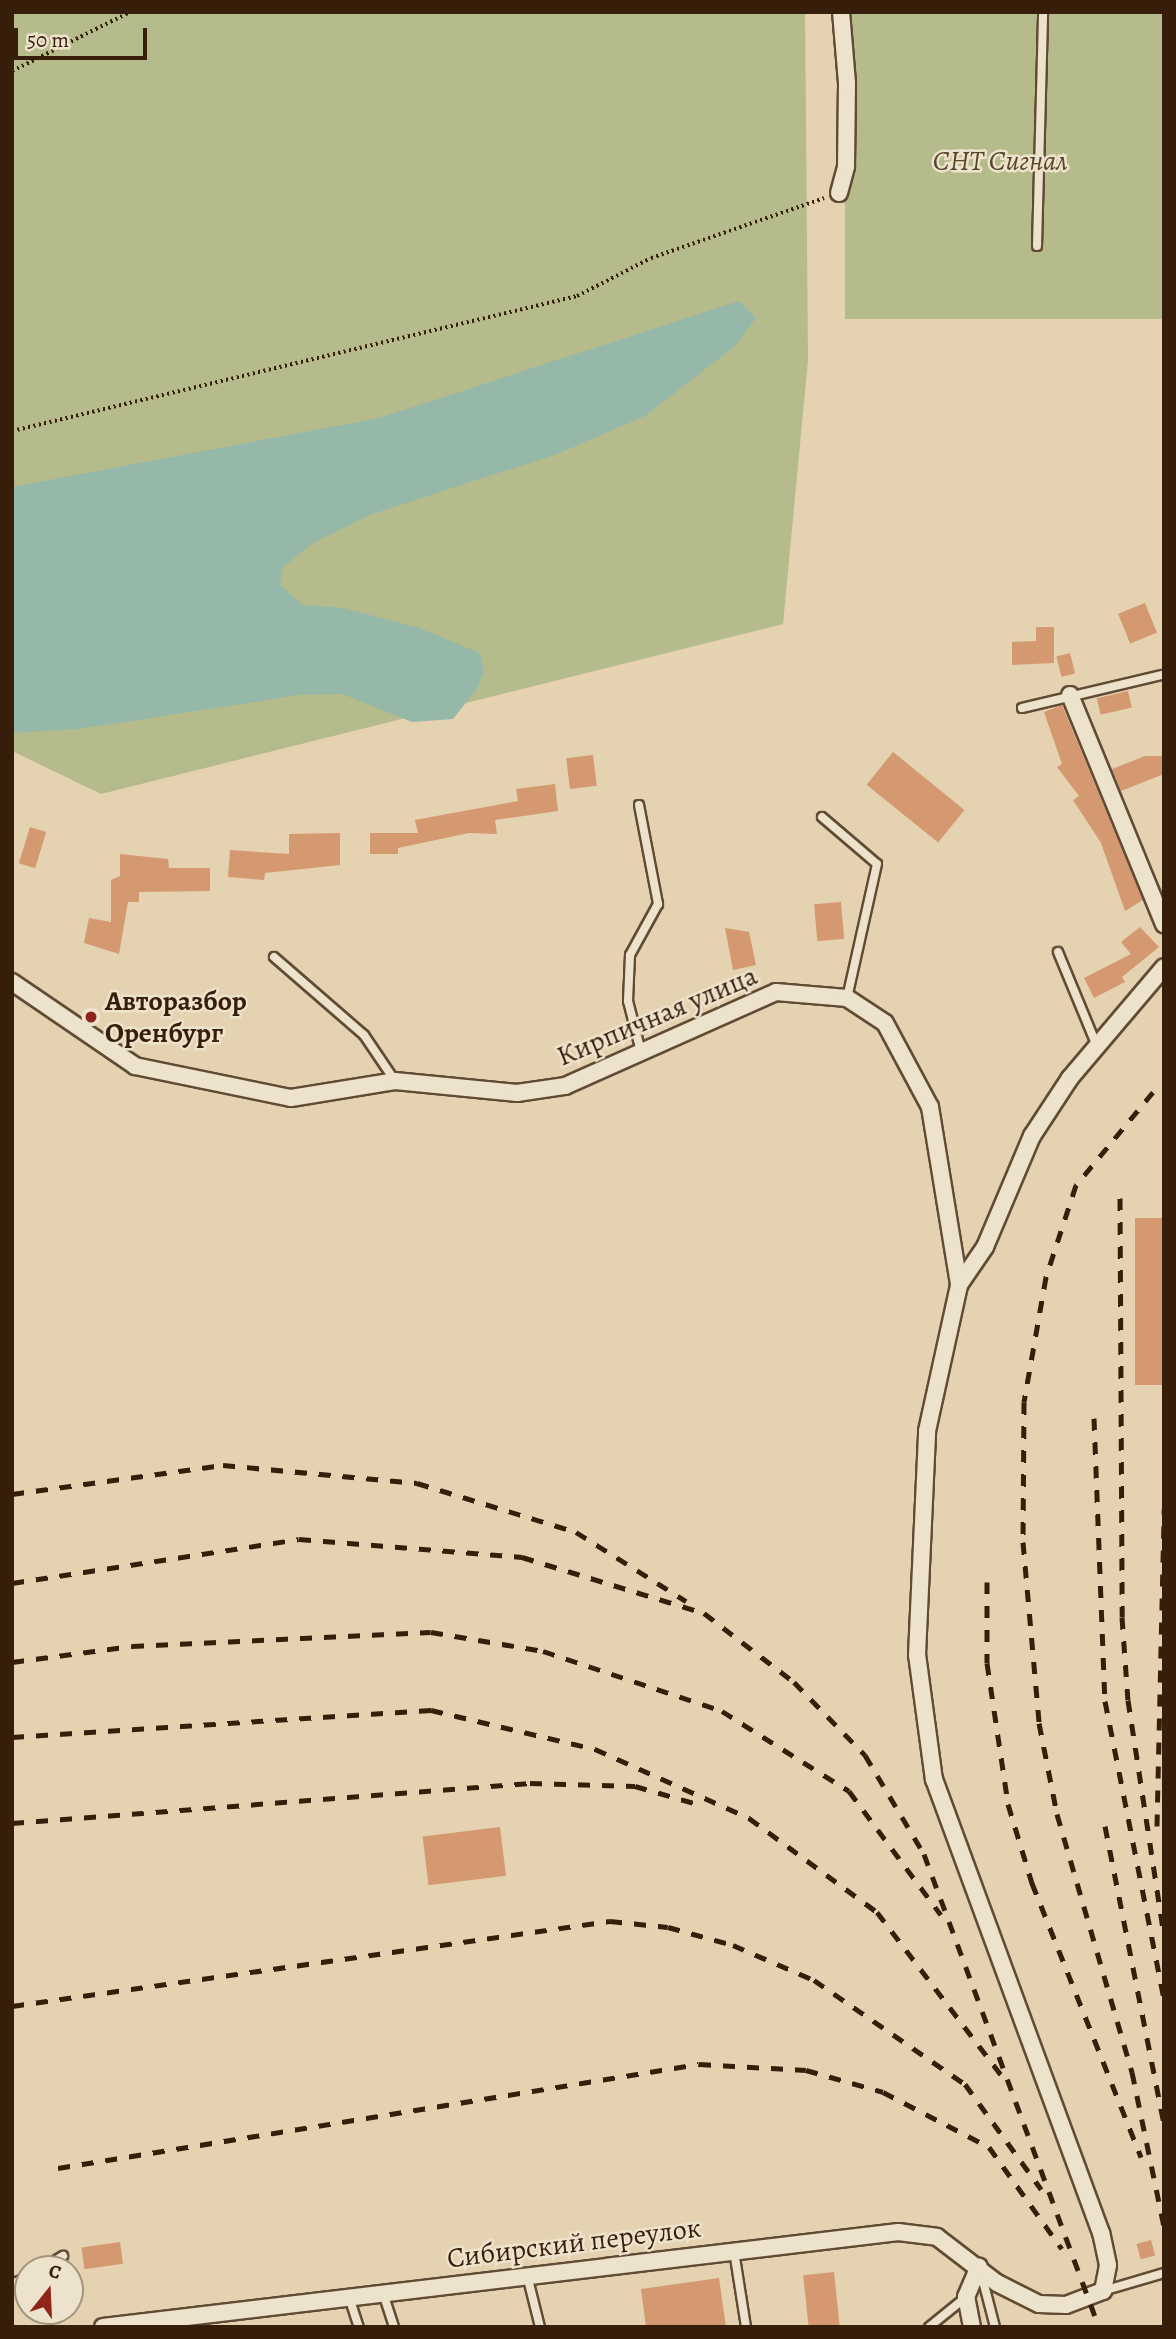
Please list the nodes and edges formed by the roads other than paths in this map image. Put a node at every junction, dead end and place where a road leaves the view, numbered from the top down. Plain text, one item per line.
1 (841, 12) edge
2 (1043, 12) edge
3 (839, 193) road end
4 (1037, 246) dead end
5 (1162, 674) edge
6 (1070, 695) junction
7 (1022, 708) dead end
8 (639, 805) dead end
9 (822, 817) dead end
10 (1164, 924) edge
11 (1058, 952) dead end
12 (274, 957) dead end
13 (1164, 967) edge
14 (12, 982) edge
15 (847, 998) junction
16 (1097, 1046) junction
17 (641, 1052) junction
18 (395, 1081) junction
19 (959, 1285) junction
20 (734, 2250) junction
21 (979, 2267) junction
22 (1164, 2273) edge
23 (527, 2275) junction
24 (1103, 2291) junction
25 (383, 2293) junction
26 (349, 2297) junction
27 (966, 2297) junction
28 (103, 2327) edge
29 (359, 2327) edge
30 (394, 2327) edge
31 (540, 2327) edge
32 (747, 2327) edge
33 (929, 2327) edge
34 (972, 2327) edge
35 (995, 2327) edge

1 - 3 street
2 - 4 lane
5 - 6 lane
6 - 7 lane
6 - 10 street
8 - 17 lane
9 - 15 lane
11 - 16 lane
12 - 18 lane
13 - 16 street
14 - 18 street, Кирпичная улица
15 - 17 street, Кирпичная улица
15 - 19 street, Кирпичная улица
16 - 19 street
17 - 18 street, Кирпичная улица
19 - 24 street
20 - 21 street, Сибирский переулок
20 - 23 street, Сибирский переулок
20 - 32 lane
21 - 24 street, Сибирский переулок
21 - 27 street
21 - 35 lane
22 - 24 lane
23 - 25 street, Сибирский переулок
23 - 31 lane
25 - 26 street, Сибирский переулок
25 - 30 lane
26 - 28 street, Сибирский переулок
26 - 29 lane
27 - 33 lane
27 - 34 street

